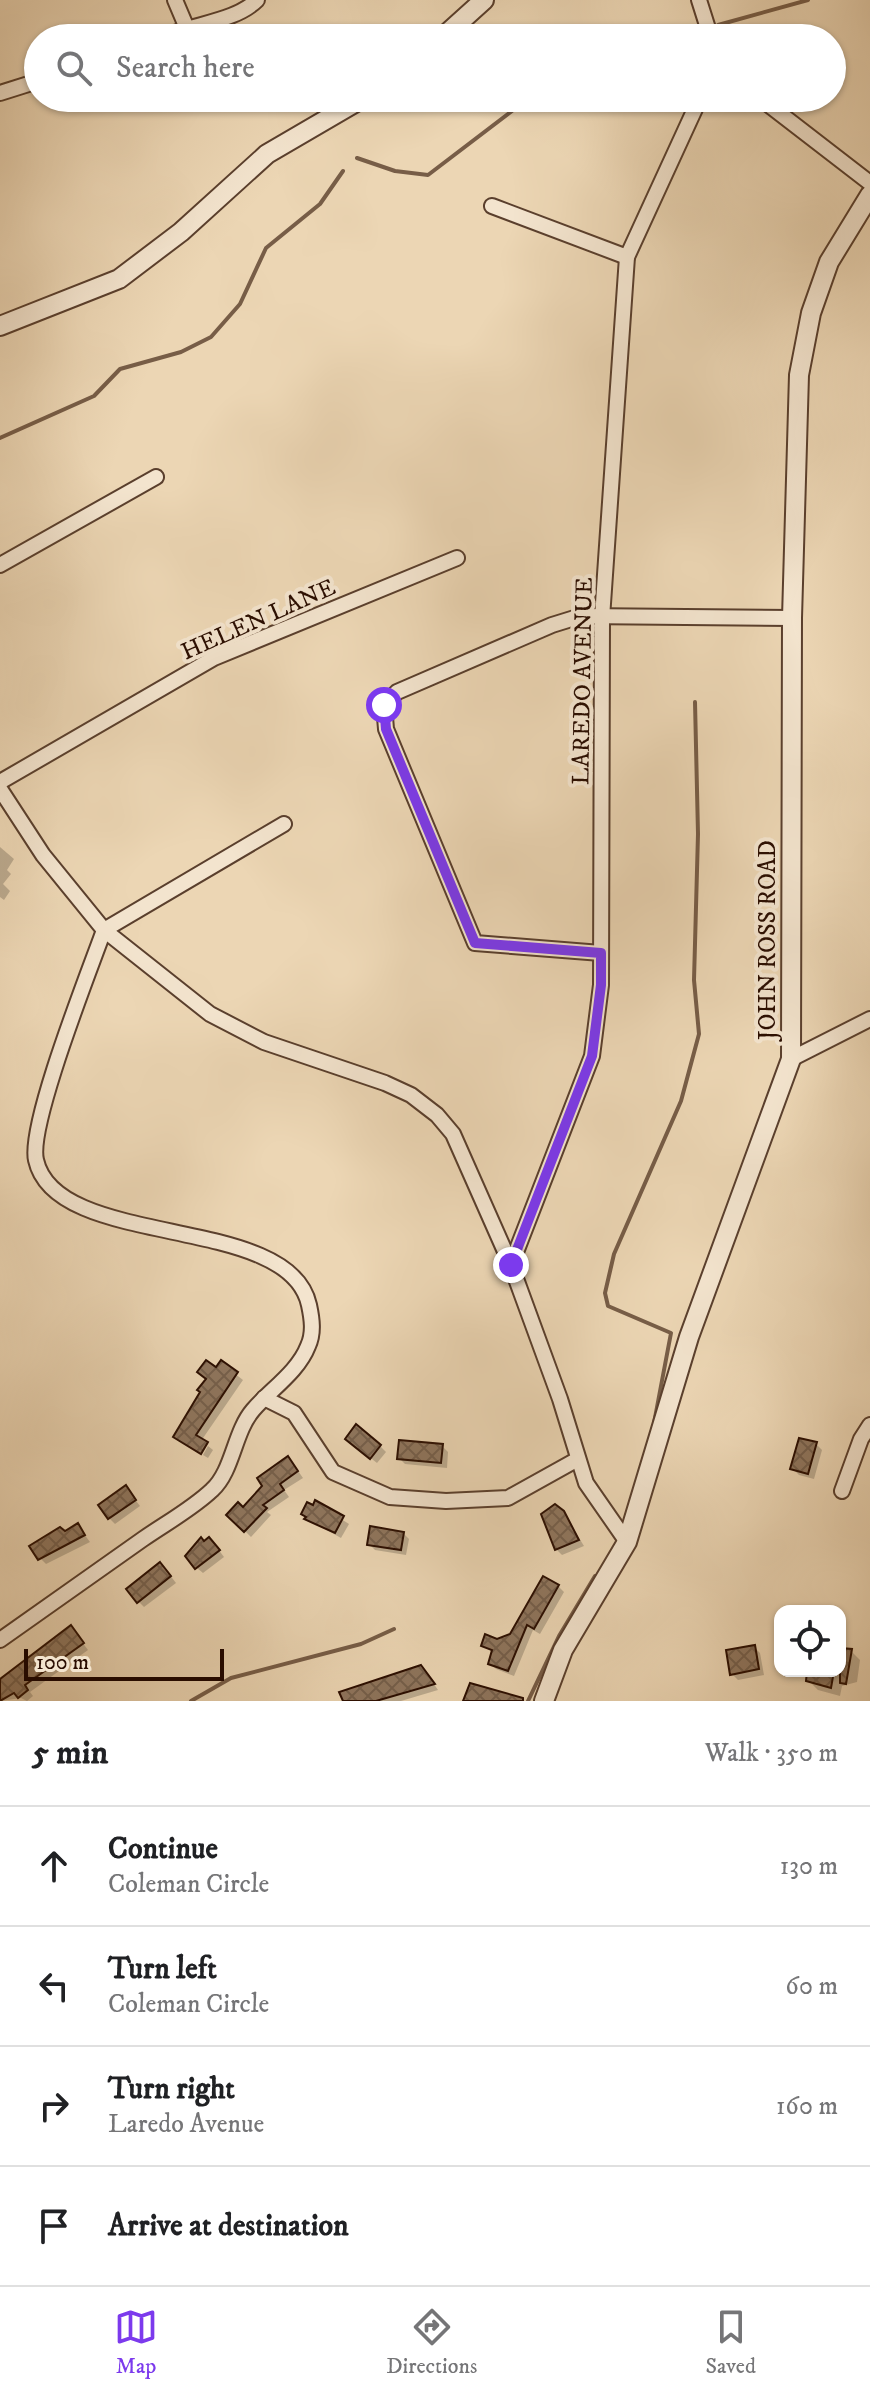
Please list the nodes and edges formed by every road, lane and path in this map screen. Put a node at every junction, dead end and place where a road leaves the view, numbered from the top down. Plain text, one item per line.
1 (175, 0) edge
2 (257, 0) edge
3 (484, 0) edge
4 (699, 0) edge
5 (185, 24) edge
6 (194, 24) edge
7 (457, 24) edge
8 (707, 24) edge
9 (24, 85) edge
10 (0, 93) edge
11 (339, 112) edge
12 (694, 112) edge
13 (778, 112) edge
14 (870, 183) edge
15 (870, 195) edge
16 (492, 206) dead end
17 (627, 257) junction
18 (0, 326) edge
19 (156, 477) dead end
20 (457, 558) dead end
21 (0, 565) edge
22 (602, 618) junction
23 (792, 618) junction
24 (0, 782) edge
25 (0, 789) edge
26 (284, 824) dead end
27 (104, 930) junction
28 (601, 953) junction
29 (870, 1019) edge
30 (791, 1059) junction
31 (511, 1265) junction
32 (264, 1398) junction
33 (870, 1425) edge
34 (578, 1459) junction
35 (842, 1491) dead end
36 (627, 1542) junction
37 (0, 1640) edge
38 (544, 1701) edge

1 - 5 street
2 - 6 street
3 - 7 street
4 - 8 street
9 - 10 street
11 - 18 street
12 - 17 street, LAREDO AVENUE
13 - 14 street
15 - 23 street, JOHN ROSS ROAD
16 - 17 street
17 - 22 street, LAREDO AVENUE
19 - 21 street
20 - 24 street, HELEN LANE
22 - 23 street
22 - 28 street, LAREDO AVENUE
22 - 28 street
23 - 30 street, JOHN ROSS ROAD
25 - 27 street
26 - 27 street
27 - 31 street
27 - 32 street
28 - 31 street, LAREDO AVENUE
29 - 30 street
30 - 36 street, JOHN ROSS ROAD
31 - 34 street
32 - 34 street
32 - 37 street
33 - 35 street
34 - 36 street
36 - 38 street, JOHN ROSS ROAD

